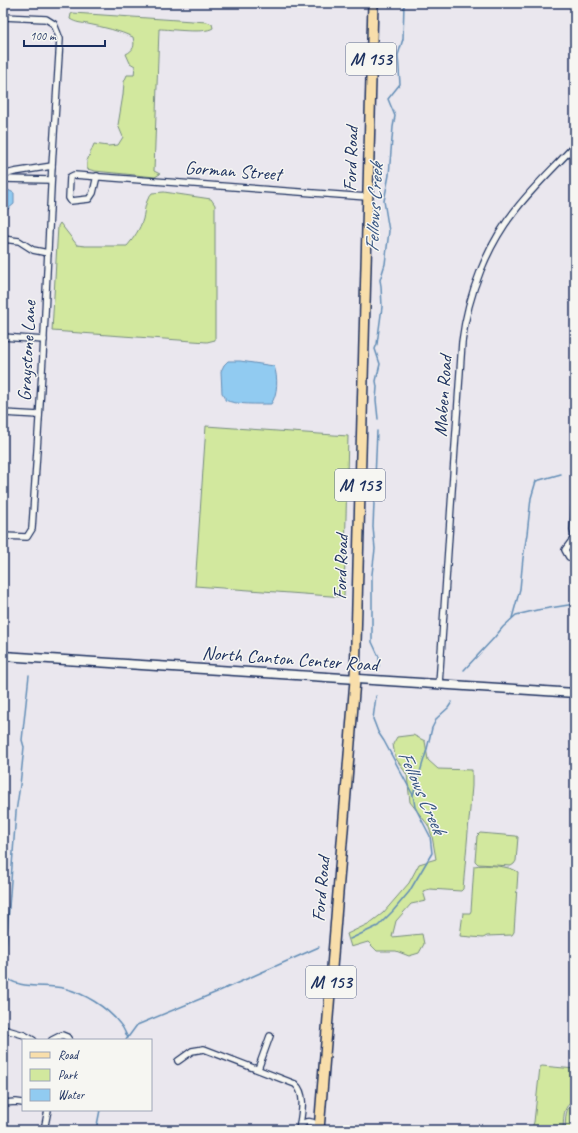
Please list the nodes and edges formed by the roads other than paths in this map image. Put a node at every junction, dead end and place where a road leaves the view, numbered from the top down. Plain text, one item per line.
1 (373, 3) edge
2 (3, 17) edge
3 (575, 144) edge
4 (52, 166) junction
5 (3, 175) edge
6 (97, 176) junction
7 (3, 179) edge
8 (51, 180) junction
9 (367, 197) junction
10 (3, 239) edge
11 (48, 252) junction
12 (3, 337) edge
13 (44, 340) junction
14 (3, 413) edge
15 (39, 415) junction
16 (575, 505) edge
17 (3, 536) edge
18 (575, 538) edge
19 (572, 558) edge
20 (3, 656) edge
21 (355, 680) junction
22 (439, 684) junction
23 (575, 693) edge
24 (3, 1029) edge
25 (270, 1036) dead end
26 (31, 1039) edge
27 (54, 1039) edge
28 (68, 1039) edge
29 (178, 1061) dead end
30 (258, 1069) junction
31 (22, 1103) edge
32 (3, 1104) edge
33 (48, 1111) edge
34 (300, 1129) edge
35 (44, 1130) edge
36 (319, 1130) edge

1 - 9 main road, Ford Road / M 153
2 - 4 street, Graystone Lane
3 - 22 street, Maben Road
4 - 5 street
4 - 8 street, Graystone Lane
6 - 6 street, Gorman Street
6 - 9 street, Gorman Street
7 - 8 street
8 - 11 street, Graystone Lane
9 - 21 main road, Ford Road / M 153
10 - 11 street
11 - 13 street, Graystone Lane
12 - 13 street
13 - 15 street, Graystone Lane
14 - 15 street
15 - 17 street, Graystone Lane
16 - 18 street
18 - 19 street
20 - 21 main road, North Canton Center Road
21 - 22 main road, North Canton Center Road
21 - 36 main road, Ford Road / M 153
22 - 23 main road, North Canton Center Road
24 - 26 street
25 - 30 street
27 - 28 street
29 - 30 street
30 - 34 street
31 - 32 street
33 - 35 street
34 - 36 street

